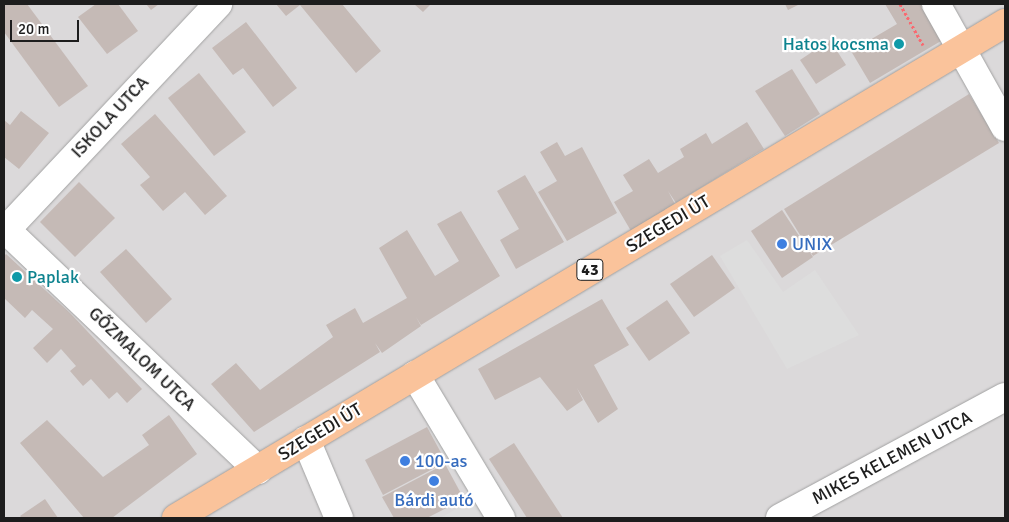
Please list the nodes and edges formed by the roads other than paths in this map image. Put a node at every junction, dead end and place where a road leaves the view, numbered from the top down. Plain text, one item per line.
1 (218, 4) edge
2 (936, 4) edge
3 (1005, 23) edge
4 (962, 48) junction
5 (1005, 127) edge
6 (4, 230) edge
7 (414, 375) junction
8 (1005, 397) edge
9 (306, 440) junction
10 (258, 470) junction
11 (176, 518) edge
12 (339, 518) edge
13 (501, 518) edge
14 (780, 518) edge

1 - 6 street, ISKOLA UTCA
2 - 4 street
3 - 4 main road, SZEGEDI ÚT / 43
4 - 5 street
4 - 7 main road, SZEGEDI ÚT / 43
6 - 10 street, GŐZMALOM UTCA
7 - 9 main road, SZEGEDI ÚT / 43
7 - 13 street
8 - 14 street, MIKES KELEMEN UTCA
9 - 10 main road, SZEGEDI ÚT / 43
9 - 12 street
10 - 11 main road, SZEGEDI ÚT / 43

